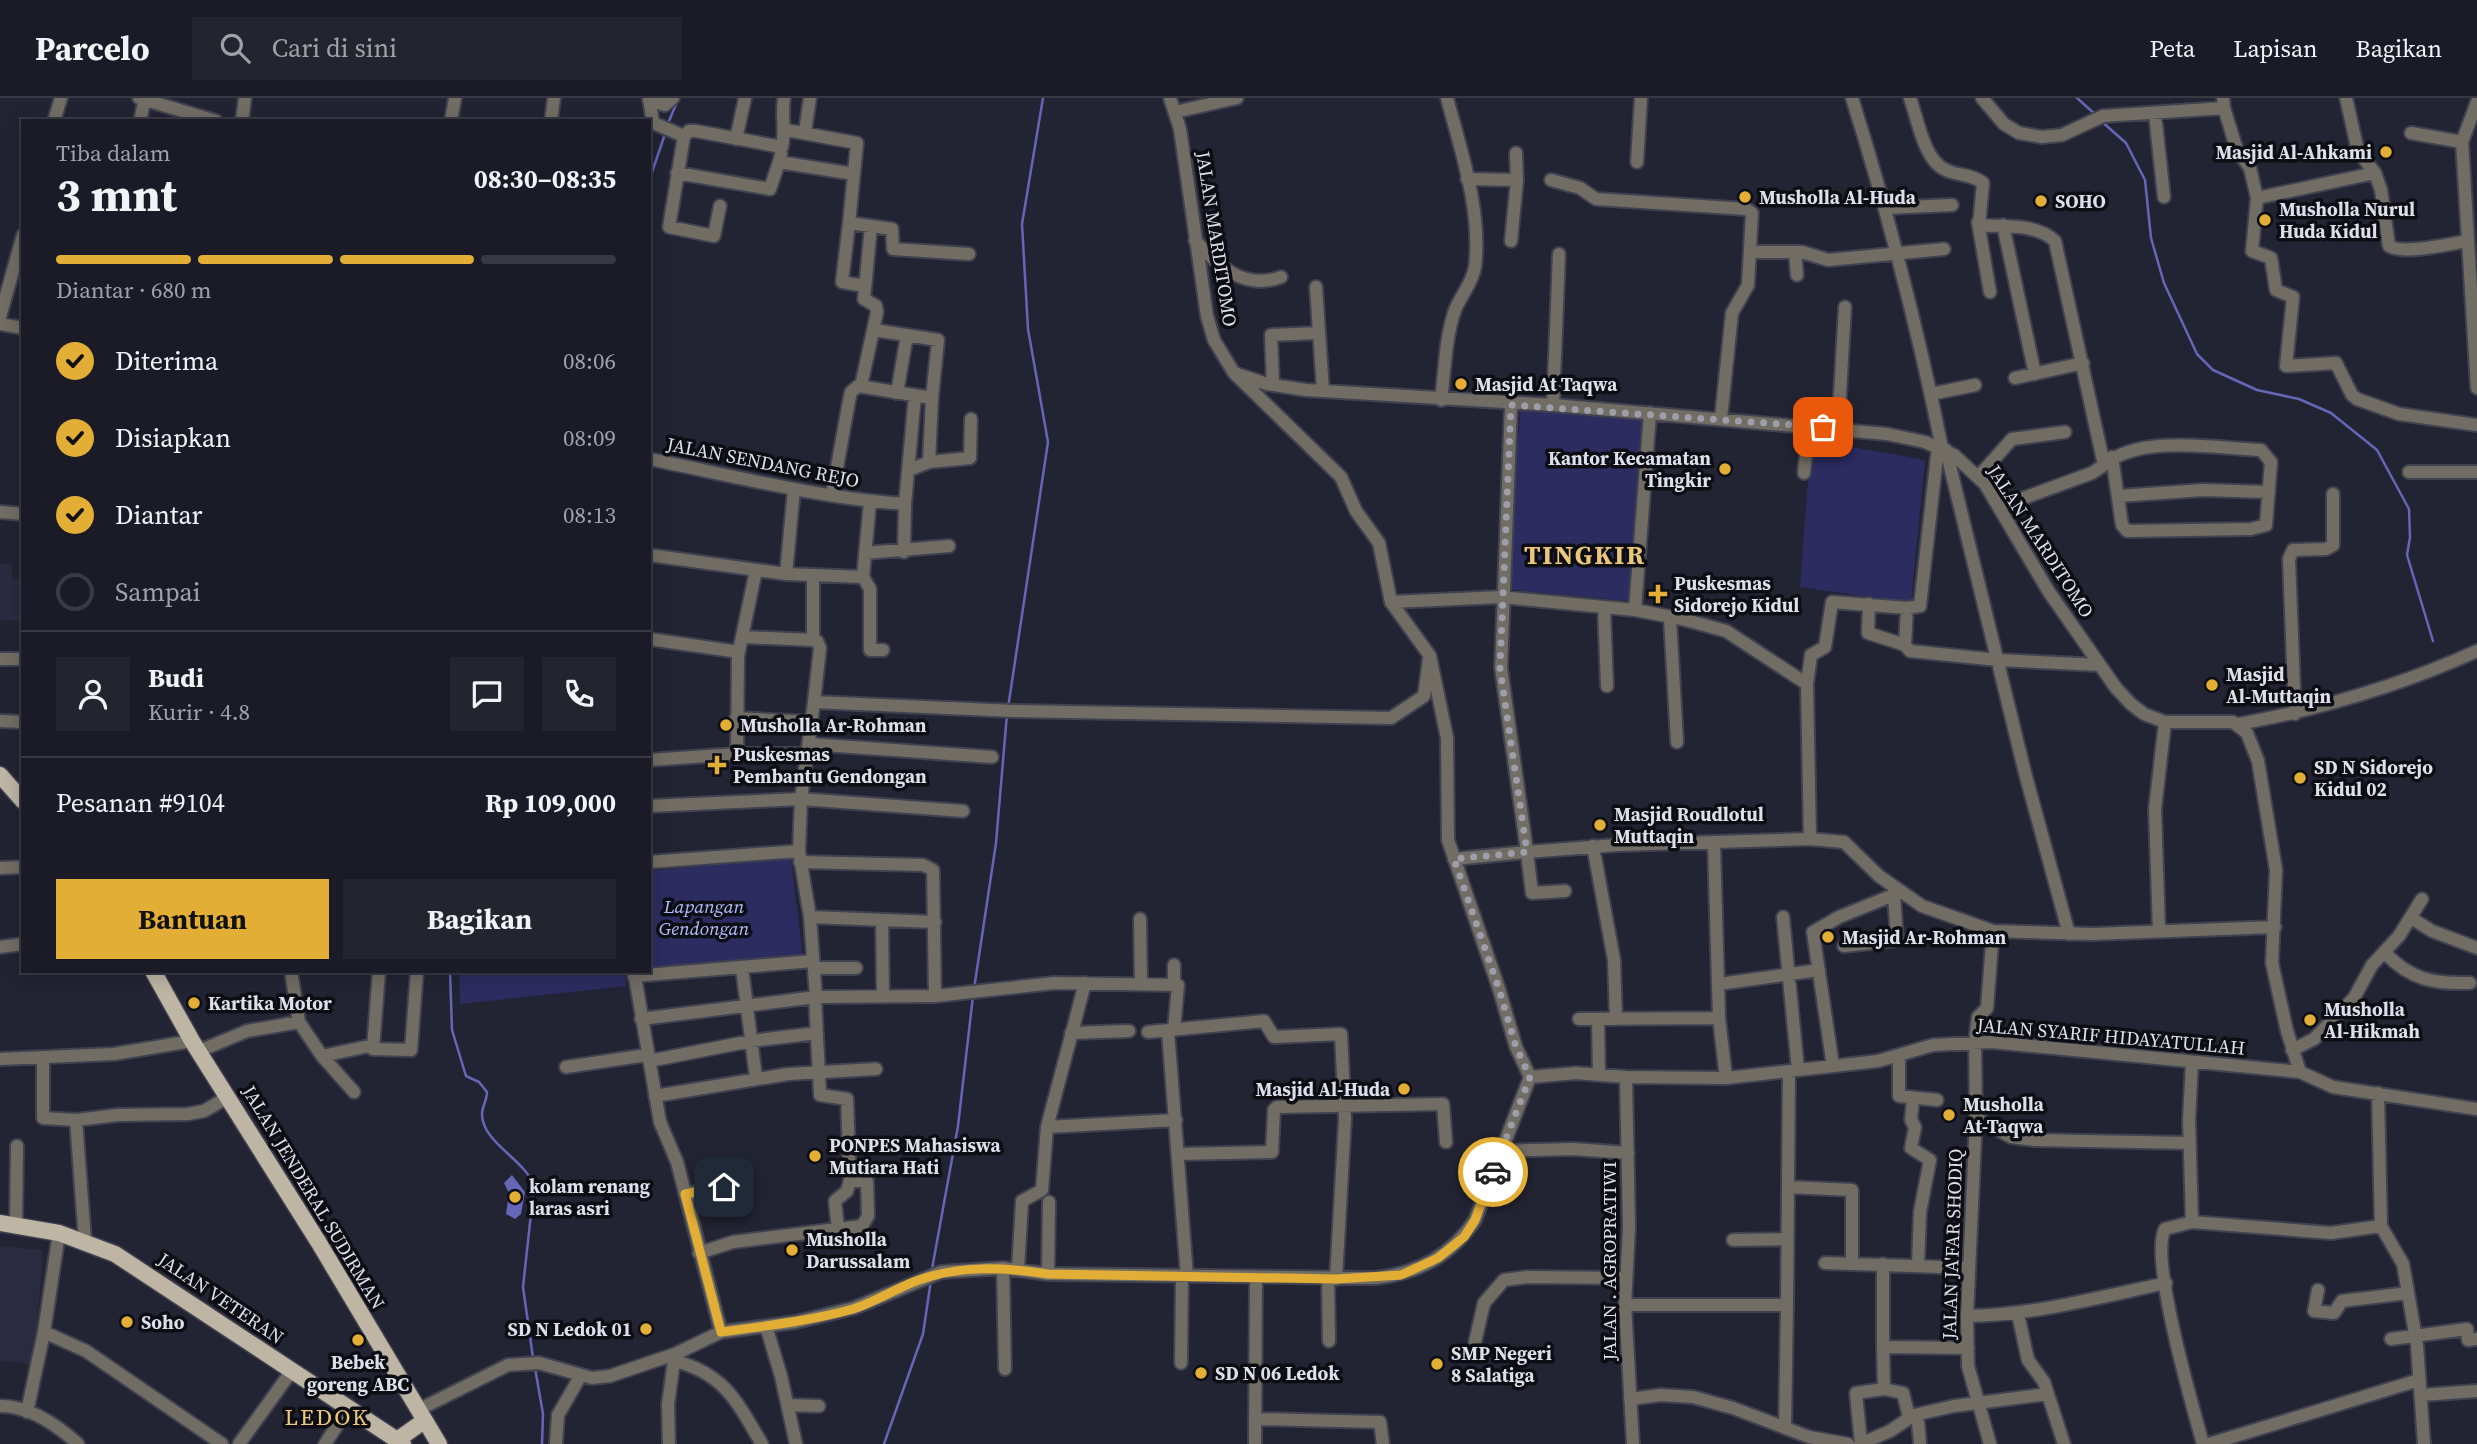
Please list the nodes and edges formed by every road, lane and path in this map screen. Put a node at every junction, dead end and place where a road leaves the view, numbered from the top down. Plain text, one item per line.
1 (61, 98) edge
2 (143, 98) edge
3 (246, 98) edge
4 (454, 98) edge
5 (554, 98) edge
6 (673, 98) edge
7 (746, 98) edge
8 (784, 98) edge
9 (810, 98) edge
10 (1170, 98) edge
11 (1237, 98) edge
12 (1447, 98) edge
13 (1641, 98) edge
14 (1852, 98) edge
15 (1910, 98) edge
16 (1982, 98) edge
17 (2346, 98) edge
18 (649, 99) edge
19 (2477, 102) edge
20 (2223, 103) edge
21 (1175, 112) junction
22 (2155, 114) junction
23 (55, 119) edge
24 (140, 119) edge
25 (210, 119) edge
26 (244, 119) edge
27 (451, 119) edge
28 (551, 119) edge
29 (786, 130) junction
30 (805, 132) junction
31 (2411, 133) dead end
32 (684, 136) junction
33 (736, 139) junction
34 (2462, 142) junction
35 (782, 147) junction
36 (1516, 153) dead end
37 (779, 162) junction
38 (1637, 162) dead end
39 (677, 173) junction
40 (2375, 173) junction
41 (854, 174) junction
42 (1467, 179) junction
43 (1517, 180) junction
44 (1551, 180) dead end
45 (2164, 197) dead end
46 (2258, 198) junction
47 (1952, 205) dead end
48 (720, 206) dead end
49 (1885, 208) junction
50 (1978, 222) junction
51 (849, 223) junction
52 (2003, 225) junction
53 (871, 226) junction
54 (1195, 239) junction
55 (1511, 241) dead end
56 (2467, 241) junction
57 (21, 242) edge
58 (1944, 249) dead end
59 (1752, 252) junction
60 (1795, 252) junction
61 (1897, 253) junction
62 (969, 254) dead end
63 (1559, 254) dead end
64 (1797, 275) dead end
65 (1281, 277) dead end
66 (865, 286) junction
67 (1316, 287) dead end
68 (1990, 292) dead end
69 (1845, 307) dead end
70 (0, 317) edge
71 (0, 324) edge
72 (21, 328) edge
73 (874, 330) junction
74 (1319, 333) junction
75 (907, 335) junction
76 (2083, 363) junction
77 (1234, 373) junction
78 (2035, 374) junction
79 (2015, 378) dead end
80 (1273, 385) junction
81 (1975, 385) dead end
82 (860, 386) junction
83 (2477, 388) edge
84 (1323, 391) junction
85 (897, 393) junction
86 (1931, 394) junction
87 (915, 396) junction
88 (932, 398) junction
89 (1441, 400) junction
90 (1511, 405) junction
91 (1553, 405) junction
92 (1650, 413) junction
93 (1721, 418) junction
94 (971, 419) dead end
95 (2477, 425) edge
96 (1809, 426) junction
97 (1838, 429) junction
98 (2065, 432) dead end
99 (1942, 448) junction
100 (651, 459) edge
101 (929, 461) junction
102 (2108, 461) junction
103 (909, 471) junction
104 (2409, 472) dead end
105 (2477, 472) edge
106 (1804, 473) dead end
107 (1979, 476) junction
108 (794, 489) junction
109 (2269, 492) junction
110 (2333, 494) dead end
111 (832, 495) junction
112 (2119, 496) junction
113 (870, 502) junction
114 (905, 504) junction
115 (1999, 507) junction
116 (0, 512) edge
117 (21, 514) edge
118 (949, 546) dead end
119 (904, 552) junction
120 (865, 553) junction
121 (651, 555) edge
122 (756, 570) junction
123 (786, 574) junction
124 (813, 576) junction
125 (863, 577) junction
126 (1501, 597) junction
127 (1391, 602) junction
128 (1869, 604) junction
129 (1604, 607) junction
130 (1907, 608) junction
131 (1635, 610) junction
132 (1670, 618) junction
133 (743, 637) junction
134 (651, 639) edge
135 (813, 640) junction
136 (1905, 645) junction
137 (883, 650) dead end
138 (2477, 651) edge
139 (739, 652) junction
140 (1430, 656) junction
141 (0, 659) edge
142 (21, 659) edge
143 (1998, 660) junction
144 (2100, 665) junction
145 (1808, 684) junction
146 (1607, 686) dead end
147 (814, 702) junction
148 (2294, 713) junction
149 (736, 718) junction
150 (0, 721) edge
151 (21, 722) edge
152 (811, 722) junction
153 (2165, 722) junction
154 (2239, 724) junction
155 (1677, 742) dead end
156 (809, 749) junction
157 (737, 754) junction
158 (992, 757) dead end
159 (651, 760) edge
160 (0, 775) edge
161 (21, 799) edge
162 (801, 799) junction
163 (651, 806) edge
164 (963, 811) dead end
165 (1810, 839) junction
166 (1714, 844) junction
167 (1593, 846) junction
168 (1527, 852) junction
169 (799, 857) junction
170 (1454, 859) junction
171 (651, 863) edge
172 (21, 867) edge
173 (0, 868) edge
174 (1565, 891) dead end
175 (1898, 894) junction
176 (2422, 899) dead end
177 (810, 917) junction
178 (1783, 917) dead end
179 (2411, 918) junction
180 (1140, 919) dead end
181 (882, 920) junction
182 (935, 922) junction
183 (2275, 927) junction
184 (1993, 931) junction
185 (2159, 931) junction
186 (2069, 934) junction
187 (21, 944) edge
188 (1844, 946) dead end
189 (0, 947) edge
190 (2477, 948) edge
191 (2385, 953) junction
192 (814, 965) junction
193 (1174, 965) dead end
194 (742, 968) junction
195 (856, 968) dead end
196 (1819, 970) junction
197 (651, 972) edge
198 (154, 973) edge
199 (291, 973) edge
200 (379, 973) edge
201 (417, 973) edge
202 (634, 973) edge
203 (1787, 974) junction
204 (1141, 982) junction
205 (1085, 983) junction
206 (2470, 983) dead end
207 (1174, 984) junction
208 (1719, 984) junction
209 (883, 996) junction
210 (935, 996) junction
211 (816, 997) junction
212 (747, 1004) junction
213 (1719, 1018) junction
214 (641, 1019) junction
215 (1579, 1019) dead end
216 (1598, 1019) junction
217 (1616, 1019) junction
218 (299, 1022) junction
219 (1129, 1031) dead end
220 (1171, 1031) junction
221 (1148, 1032) dead end
222 (817, 1033) junction
223 (1071, 1033) junction
224 (751, 1041) junction
225 (1975, 1042) junction
226 (374, 1045) junction
227 (196, 1046) junction
228 (2292, 1050) junction
229 (322, 1056) junction
230 (1899, 1056) junction
231 (43, 1058) junction
232 (648, 1058) junction
233 (0, 1059) edge
234 (2192, 1062) junction
235 (1833, 1066) junction
236 (566, 1067) dead end
237 (876, 1069) dead end
238 (1793, 1071) junction
239 (819, 1072) junction
240 (2300, 1072) junction
241 (1599, 1075) junction
242 (1530, 1077) junction
243 (1626, 1077) junction
244 (756, 1078) junction
245 (1727, 1078) junction
246 (354, 1092) dead end
247 (2378, 1093) junction
248 (655, 1096) junction
249 (228, 1097) junction
250 (1913, 1098) junction
251 (1937, 1100) dead end
252 (1344, 1108) junction
253 (2477, 1109) edge
254 (1976, 1118) junction
255 (76, 1119) junction
256 (1176, 1120) junction
257 (1047, 1127) junction
258 (1446, 1142) dead end
259 (2189, 1143) junction
260 (17, 1146) dead end
261 (1501, 1151) junction
262 (1628, 1153) junction
263 (1178, 1154) junction
264 (850, 1181) junction
265 (724, 1182) dead end
266 (1788, 1187) junction
267 (685, 1194) junction
268 (1049, 1202) dead end
269 (2192, 1222) junction
270 (8, 1224) edge
271 (2381, 1226) junction
272 (838, 1229) junction
273 (58, 1233) junction
274 (1787, 1239) junction
275 (1733, 1240) dead end
276 (85, 1241) junction
277 (699, 1253) junction
278 (1852, 1262) junction
279 (1825, 1263) dead end
280 (1884, 1264) junction
281 (1918, 1265) junction
282 (1003, 1268) junction
283 (1969, 1268) junction
284 (1017, 1269) junction
285 (1048, 1274) junction
286 (1185, 1276) junction
287 (1256, 1277) junction
288 (1625, 1278) junction
289 (1332, 1279) junction
290 (2166, 1283) junction
291 (2318, 1290) dead end
292 (2408, 1293) junction
293 (1625, 1305) junction
294 (1787, 1305) junction
295 (2018, 1314) junction
296 (1967, 1316) junction
297 (766, 1326) junction
298 (44, 1332) junction
299 (721, 1332) junction
300 (2415, 1335) junction
301 (2391, 1339) dead end
302 (2477, 1339) edge
303 (1329, 1341) dead end
304 (1475, 1342) dead end
305 (1882, 1347) junction
306 (1968, 1348) junction
307 (675, 1357) junction
308 (1181, 1363) dead end
309 (1005, 1369) dead end
310 (291, 1372) junction
311 (580, 1375) junction
312 (2419, 1380) junction
313 (1884, 1389) junction
314 (2477, 1391) edge
315 (2048, 1394) junction
316 (2421, 1395) junction
317 (1630, 1399) junction
318 (1978, 1404) junction
319 (788, 1405) junction
320 (0, 1406) edge
321 (819, 1406) dead end
322 (349, 1407) junction
323 (27, 1412) junction
324 (421, 1416) junction
325 (1912, 1416) junction
326 (1255, 1419) junction
327 (1785, 1427) junction
328 (400, 1442) edge
329 (78, 1444) edge
330 (222, 1444) edge
331 (239, 1444) edge
332 (325, 1444) edge
333 (439, 1444) edge
334 (556, 1444) edge
335 (668, 1444) edge
336 (762, 1444) edge
337 (796, 1444) edge
338 (1255, 1444) edge
339 (1383, 1444) edge
340 (1633, 1444) edge
341 (1848, 1444) edge
342 (1860, 1444) edge
343 (1920, 1444) edge
344 (1990, 1444) edge
345 (2064, 1444) edge
346 (2203, 1444) edge
347 (2211, 1444) edge
348 (2424, 1444) edge

1 - 23 street
2 - 24 street
2 - 25 street
3 - 26 street
4 - 27 street
5 - 28 street
6 - 18 street
7 - 33 street
8 - 29 street
9 - 30 street
10 - 21 street, JALAN MARDITOMO
11 - 21 street
12 - 42 street
13 - 38 street
14 - 49 street
15 - 50 street
16 - 22 street
17 - 40 street
18 - 32 street
19 - 34 street
20 - 22 street
20 - 46 street
21 - 54 street, JALAN MARDITOMO
22 - 45 street
29 - 30 street
29 - 35 street
30 - 41 street
31 - 34 street
32 - 33 street
32 - 39 street
33 - 35 street
34 - 56 street
35 - 37 street
36 - 43 street
37 - 39 street
37 - 41 street
39 - 48 street
40 - 46 street
40 - 56 street
41 - 51 street
42 - 43 street
42 - 89 street
43 - 55 street
44 - 59 street
46 - 95 street
47 - 49 street
49 - 61 street
50 - 52 street
50 - 68 street
51 - 53 street
51 - 66 street
52 - 76 street
52 - 78 street
53 - 62 street
53 - 66 street
54 - 65 street
54 - 77 street, JALAN MARDITOMO
56 - 83 street
57 - 70 street
58 - 61 street
59 - 60 street
59 - 93 street
60 - 61 street
60 - 64 street
61 - 86 street
63 - 91 street
66 - 73 street
67 - 74 street
69 - 97 street
71 - 72 street
73 - 75 street
73 - 82 street
74 - 80 street
74 - 84 street
75 - 85 street
75 - 88 street
76 - 78 street
76 - 102 street
77 - 80 street, JALAN MARDITOMO
77 - 127 street
78 - 79 street
80 - 84 street, JALAN MARDITOMO
81 - 86 street
82 - 85 street
82 - 111 street
84 - 89 street, JALAN MARDITOMO
85 - 87 street
86 - 99 street
87 - 88 street
87 - 103 street
88 - 101 street
89 - 90 street, JALAN MARDITOMO
90 - 91 street, JALAN MARDITOMO
90 - 126 street
91 - 92 street, JALAN MARDITOMO
92 - 93 street, JALAN MARDITOMO
92 - 131 street
93 - 96 street, JALAN MARDITOMO
94 - 101 street
96 - 97 street, JALAN MARDITOMO
96 - 106 street
97 - 99 street, JALAN MARDITOMO
98 - 107 street
99 - 107 street, JALAN MARDITOMO
99 - 130 street
99 - 143 street
100 - 108 street, JALAN SENDANG REJO
101 - 103 street
102 - 109 street
102 - 112 street
102 - 115 street
103 - 114 street
104 - 105 street
107 - 115 street, JALAN MARDITOMO
108 - 111 street, JALAN SENDANG REJO
108 - 123 street
109 - 112 street
109 - 112 street
110 - 148 street
111 - 113 street, JALAN SENDANG REJO
113 - 114 street, JALAN SENDANG REJO
113 - 120 street
114 - 119 street
115 - 144 street, JALAN MARDITOMO
116 - 117 street
118 - 119 street
119 - 120 street
120 - 125 street
121 - 122 street
122 - 123 street
122 - 133 street
123 - 124 street
124 - 125 street
124 - 135 street
125 - 137 street
126 - 127 street
126 - 129 street
126 - 168 street
127 - 140 street
128 - 130 street
128 - 136 street
128 - 145 street
129 - 131 street
129 - 146 street
130 - 136 street
131 - 132 street
132 - 145 street
132 - 155 street
133 - 135 street
133 - 139 street
134 - 139 street
135 - 147 street
136 - 143 street
138 - 148 street, JALAN MARDITOMO
139 - 149 street
140 - 147 street
140 - 170 street
141 - 142 street
143 - 144 street
143 - 186 street
144 - 153 street, JALAN MARDITOMO
145 - 165 street
147 - 152 street
148 - 154 street, JALAN MARDITOMO
149 - 152 street
149 - 157 street
150 - 151 street
152 - 156 street
153 - 154 street, JALAN MARDITOMO
153 - 185 street
154 - 183 street
156 - 157 street
156 - 158 street
156 - 162 street
157 - 159 street
160 - 161 main road
162 - 163 street
162 - 164 street
162 - 169 street
165 - 166 street
165 - 175 street
166 - 167 street
166 - 208 street
167 - 168 street
167 - 217 street
168 - 170 street
168 - 174 street
169 - 171 street
169 - 177 street
169 - 182 street
170 - 242 street
172 - 173 street
175 - 184 street
175 - 188 street
175 - 196 street
176 - 179 street
177 - 181 street
177 - 192 street
178 - 203 street
179 - 190 street
179 - 191 street
180 - 204 street
181 - 182 street
181 - 209 street
182 - 210 street
183 - 185 street
183 - 228 street
184 - 186 street
184 - 225 street, JALAN JA'FAR SHODIQ
185 - 186 street
187 - 189 street
191 - 206 street
191 - 228 street
192 - 194 street
192 - 195 street
192 - 211 street
193 - 207 street
194 - 197 street
194 - 212 street
196 - 203 street
196 - 235 street
198 - 227 main road, JALAN JENDERAL SUDIRMAN
199 - 218 street
200 - 226 street
201 - 226 street
202 - 214 street
203 - 208 street
203 - 238 street
204 - 205 street
204 - 207 street
205 - 210 street
205 - 223 street
207 - 220 street
208 - 213 street
209 - 210 street
209 - 211 street
211 - 212 street
211 - 222 street
212 - 214 street
212 - 224 street
213 - 217 street
213 - 245 street
214 - 232 street
215 - 216 street
216 - 217 street
216 - 241 street
218 - 227 street
218 - 229 street
219 - 223 street
220 - 221 street
220 - 252 street
220 - 256 street
222 - 224 street
222 - 239 street
223 - 257 street
224 - 232 street
224 - 244 street
225 - 230 street, JALAN SYARIF HIDAYATULLAH
225 - 234 street, JALAN SYARIF HIDAYATULLAH
225 - 254 street, JALAN JA'FAR SHODIQ
226 - 229 street
227 - 231 street
227 - 249 main road, JALAN JENDERAL SUDIRMAN
228 - 240 street
229 - 246 street
230 - 235 street, JALAN SYARIF HIDAYATULLAH
230 - 250 street
231 - 233 street
231 - 255 street
232 - 236 street
232 - 248 street
234 - 240 street, JALAN SYARIF HIDAYATULLAH
234 - 259 street
235 - 238 street, JALAN SYARIF HIDAYATULLAH
237 - 239 street
238 - 245 street, JALAN SYARIF HIDAYATULLAH
238 - 266 street
239 - 244 street
239 - 264 street
240 - 247 street, JALAN SYARIF HIDAYATULLAH
241 - 242 street, JALAN SYARIF HIDAYATULLAH
241 - 243 street, JALAN SYARIF HIDAYATULLAH
242 - 261 street
243 - 245 street, JALAN SYARIF HIDAYATULLAH
243 - 262 street, JALAN . AGROPRATIWI
244 - 248 street
247 - 253 street, JALAN SYARIF HIDAYATULLAH
247 - 271 street
248 - 267 street
249 - 255 street
249 - 324 main road, JALAN JENDERAL SUDIRMAN
250 - 251 street
250 - 281 street
252 - 258 street
252 - 263 street
252 - 289 street
254 - 259 street
254 - 283 street, JALAN JA'FAR SHODIQ
255 - 276 street
256 - 257 street
256 - 263 street
257 - 284 street
259 - 269 street
260 - 270 street
261 - 262 street
261 - 289 street
262 - 288 street, JALAN . AGROPRATIWI
263 - 286 street
264 - 272 street
264 - 272 street
265 - 267 street
266 - 274 street
266 - 278 street
267 - 277 street
268 - 285 street
269 - 271 street
269 - 290 street
270 - 273 main road, JALAN VETERAN
271 - 292 street
272 - 277 street
273 - 276 main road, JALAN VETERAN
273 - 298 street
274 - 275 street
274 - 294 street
276 - 310 main road, JALAN VETERAN
277 - 299 street
278 - 279 street
278 - 280 street
280 - 281 street
280 - 305 street
281 - 283 street
282 - 284 street
282 - 297 street
282 - 309 street
283 - 296 street, JALAN JA'FAR SHODIQ
284 - 285 street
285 - 286 street
286 - 287 street
286 - 308 street
287 - 289 street
287 - 326 street
288 - 293 street, JALAN . AGROPRATIWI
288 - 304 street
289 - 303 street
290 - 295 street
290 - 346 street
291 - 292 street
292 - 300 street
293 - 294 street
293 - 317 street, JALAN . AGROPRATIWI
294 - 327 street
295 - 296 street
295 - 315 street
296 - 306 street, JALAN JA'FAR SHODIQ
297 - 299 street
297 - 319 street
298 - 323 street
298 - 330 street
299 - 307 street
300 - 301 street
300 - 302 street
300 - 312 street
305 - 306 street
305 - 313 street
306 - 318 street, JALAN JA'FAR SHODIQ
307 - 311 street
307 - 335 street
307 - 336 street
310 - 322 main road, JALAN VETERAN
310 - 331 street
311 - 324 street
311 - 334 street
312 - 316 street
312 - 347 street
313 - 325 street
313 - 342 street
314 - 316 street
315 - 318 street
315 - 345 street
316 - 348 street
317 - 327 street
317 - 340 street, JALAN . AGROPRATIWI
318 - 325 street
318 - 344 street, JALAN JA'FAR SHODIQ
319 - 321 street
319 - 337 street
320 - 323 street
322 - 328 main road, JALAN VETERAN
322 - 332 street
323 - 329 street
324 - 328 main road
324 - 333 main road, JALAN JENDERAL SUDIRMAN
325 - 342 street
325 - 343 street
326 - 338 street
326 - 339 street
327 - 341 street

